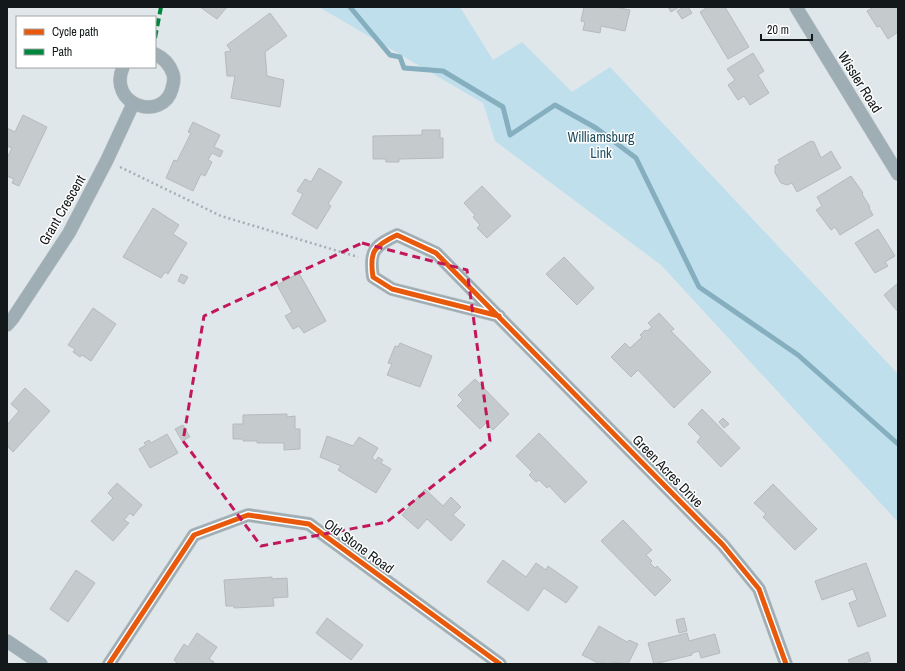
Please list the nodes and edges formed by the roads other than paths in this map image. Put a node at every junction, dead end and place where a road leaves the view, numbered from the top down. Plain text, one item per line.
1 (796, 7) edge
2 (156, 55) edge
3 (123, 68) edge
4 (133, 104) junction
5 (898, 174) edge
6 (499, 316) junction
7 (7, 324) edge
8 (7, 641) edge
9 (41, 664) edge
10 (109, 664) edge
11 (500, 664) edge
12 (786, 664) edge

1 - 5 street, Wissler Road
2 - 4 street
3 - 4 street
4 - 7 street, Grant Crescent
6 - 6 street, Green Acres Drive
6 - 12 street, Green Acres Drive
8 - 9 street
10 - 11 street, Old Stone Road

